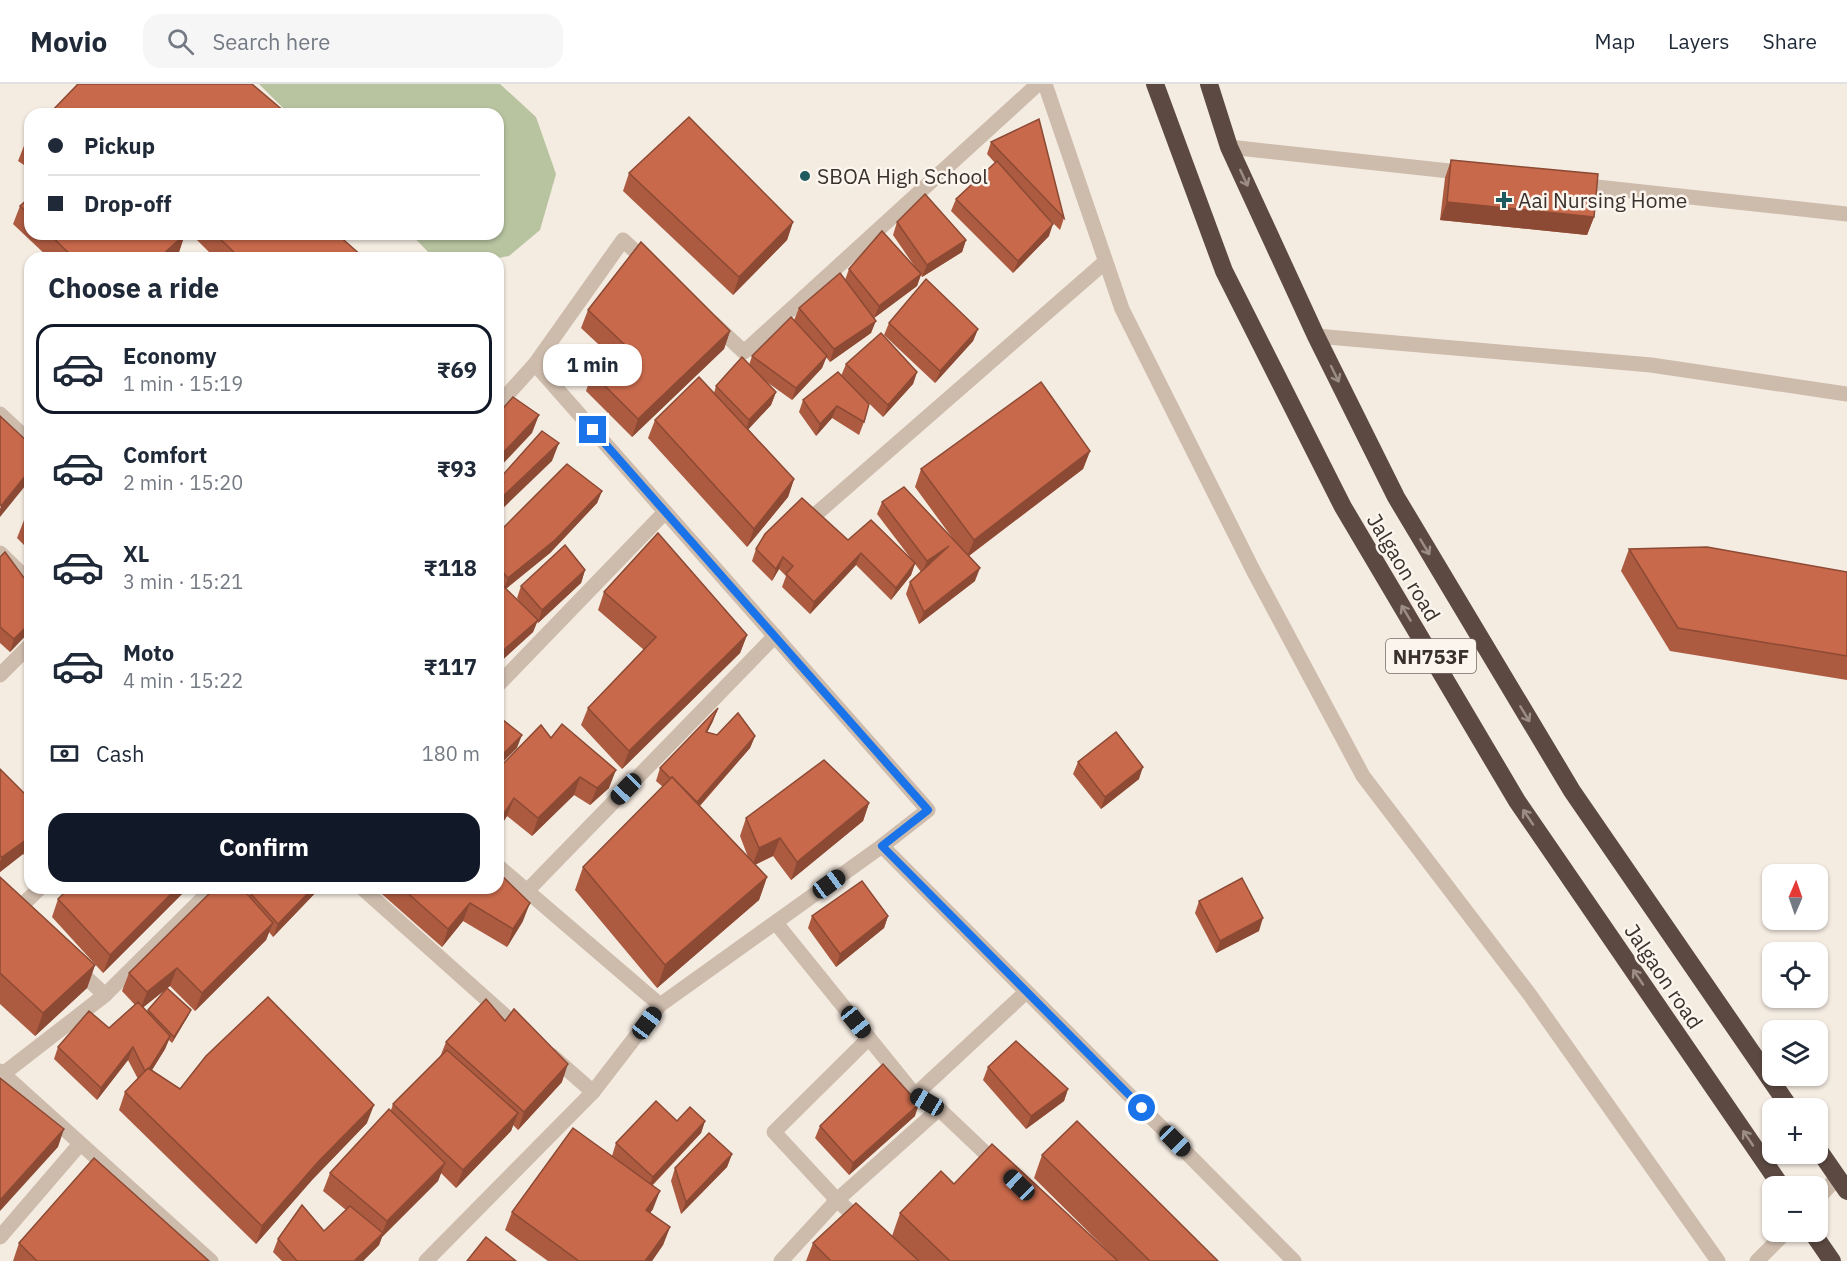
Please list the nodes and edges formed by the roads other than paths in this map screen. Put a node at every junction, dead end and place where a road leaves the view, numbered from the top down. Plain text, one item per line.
1 (1038, 84) edge
2 (1045, 84) edge
3 (1155, 84) edge
4 (1209, 84) edge
5 (1229, 147) junction
6 (1479, 174) edge
7 (1562, 183) edge
8 (1847, 214) edge
9 (1106, 262) junction
10 (658, 272) edge
11 (701, 312) edge
12 (1316, 336) junction
13 (535, 364) junction
14 (1847, 394) edge
15 (504, 398) edge
16 (0, 414) edge
17 (24, 436) edge
18 (665, 512) junction
19 (815, 515) edge
20 (0, 553) edge
21 (24, 576) edge
22 (775, 636) junction
23 (24, 651) edge
24 (0, 675) edge
25 (504, 680) edge
26 (882, 846) junction
27 (504, 872) edge
28 (526, 892) junction
29 (34, 894) edge
30 (207, 894) edge
31 (369, 894) edge
32 (16, 912) edge
33 (776, 923) junction
34 (64, 957) edge
35 (1026, 992) junction
36 (105, 995) junction
37 (660, 1005) junction
38 (869, 1038) junction
39 (2, 1073) edge
40 (594, 1092) junction
41 (915, 1095) junction
42 (1783, 1098) edge
43 (939, 1109) junction
44 (80, 1144) junction
45 (1828, 1164) edge
46 (1006, 1173) edge
47 (1774, 1176) edge
48 (1842, 1184) edge
49 (1828, 1192) edge
50 (837, 1200) junction
51 (0, 1237) edge
52 (878, 1238) edge
53 (1776, 1242) edge
54 (1819, 1242) edge
55 (211, 1261) edge
56 (426, 1261) edge
57 (781, 1261) edge
58 (1294, 1261) edge
59 (1718, 1261) edge
60 (1757, 1261) edge
61 (1832, 1261) edge

1 - 11 street
2 - 9 street
47 -> 3 highway, Jalgaon road / NH753F
4 - 5 highway, Jalgaon road / NH753F
5 - 6 street
5 -> 12 highway, Jalgaon road / NH753F
7 - 8 street
9 - 19 street
9 - 59 street
10 - 13 street
12 - 14 street
12 -> 42 highway, Jalgaon road / NH753F
13 - 15 street
13 - 18 street
16 - 17 street
18 - 22 street
18 - 25 street
20 - 21 street
22 - 26 street
22 - 28 street
23 - 24 street
26 - 33 street
26 - 35 street
27 - 28 street
28 - 37 street
29 - 32 street
30 - 36 street
31 - 40 street
33 - 37 street
33 - 38 street
34 - 36 street
35 - 41 street
35 - 58 street
36 - 39 street
37 - 40 street
38 - 41 street
38 - 50 street
39 - 44 street
40 - 56 street
41 - 43 street
43 - 46 street
43 - 50 street
44 - 51 street
44 - 55 street
45 - 48 highway
48 - 49 street
50 - 52 street
50 - 57 street
53 - 60 street
54 - 61 highway

